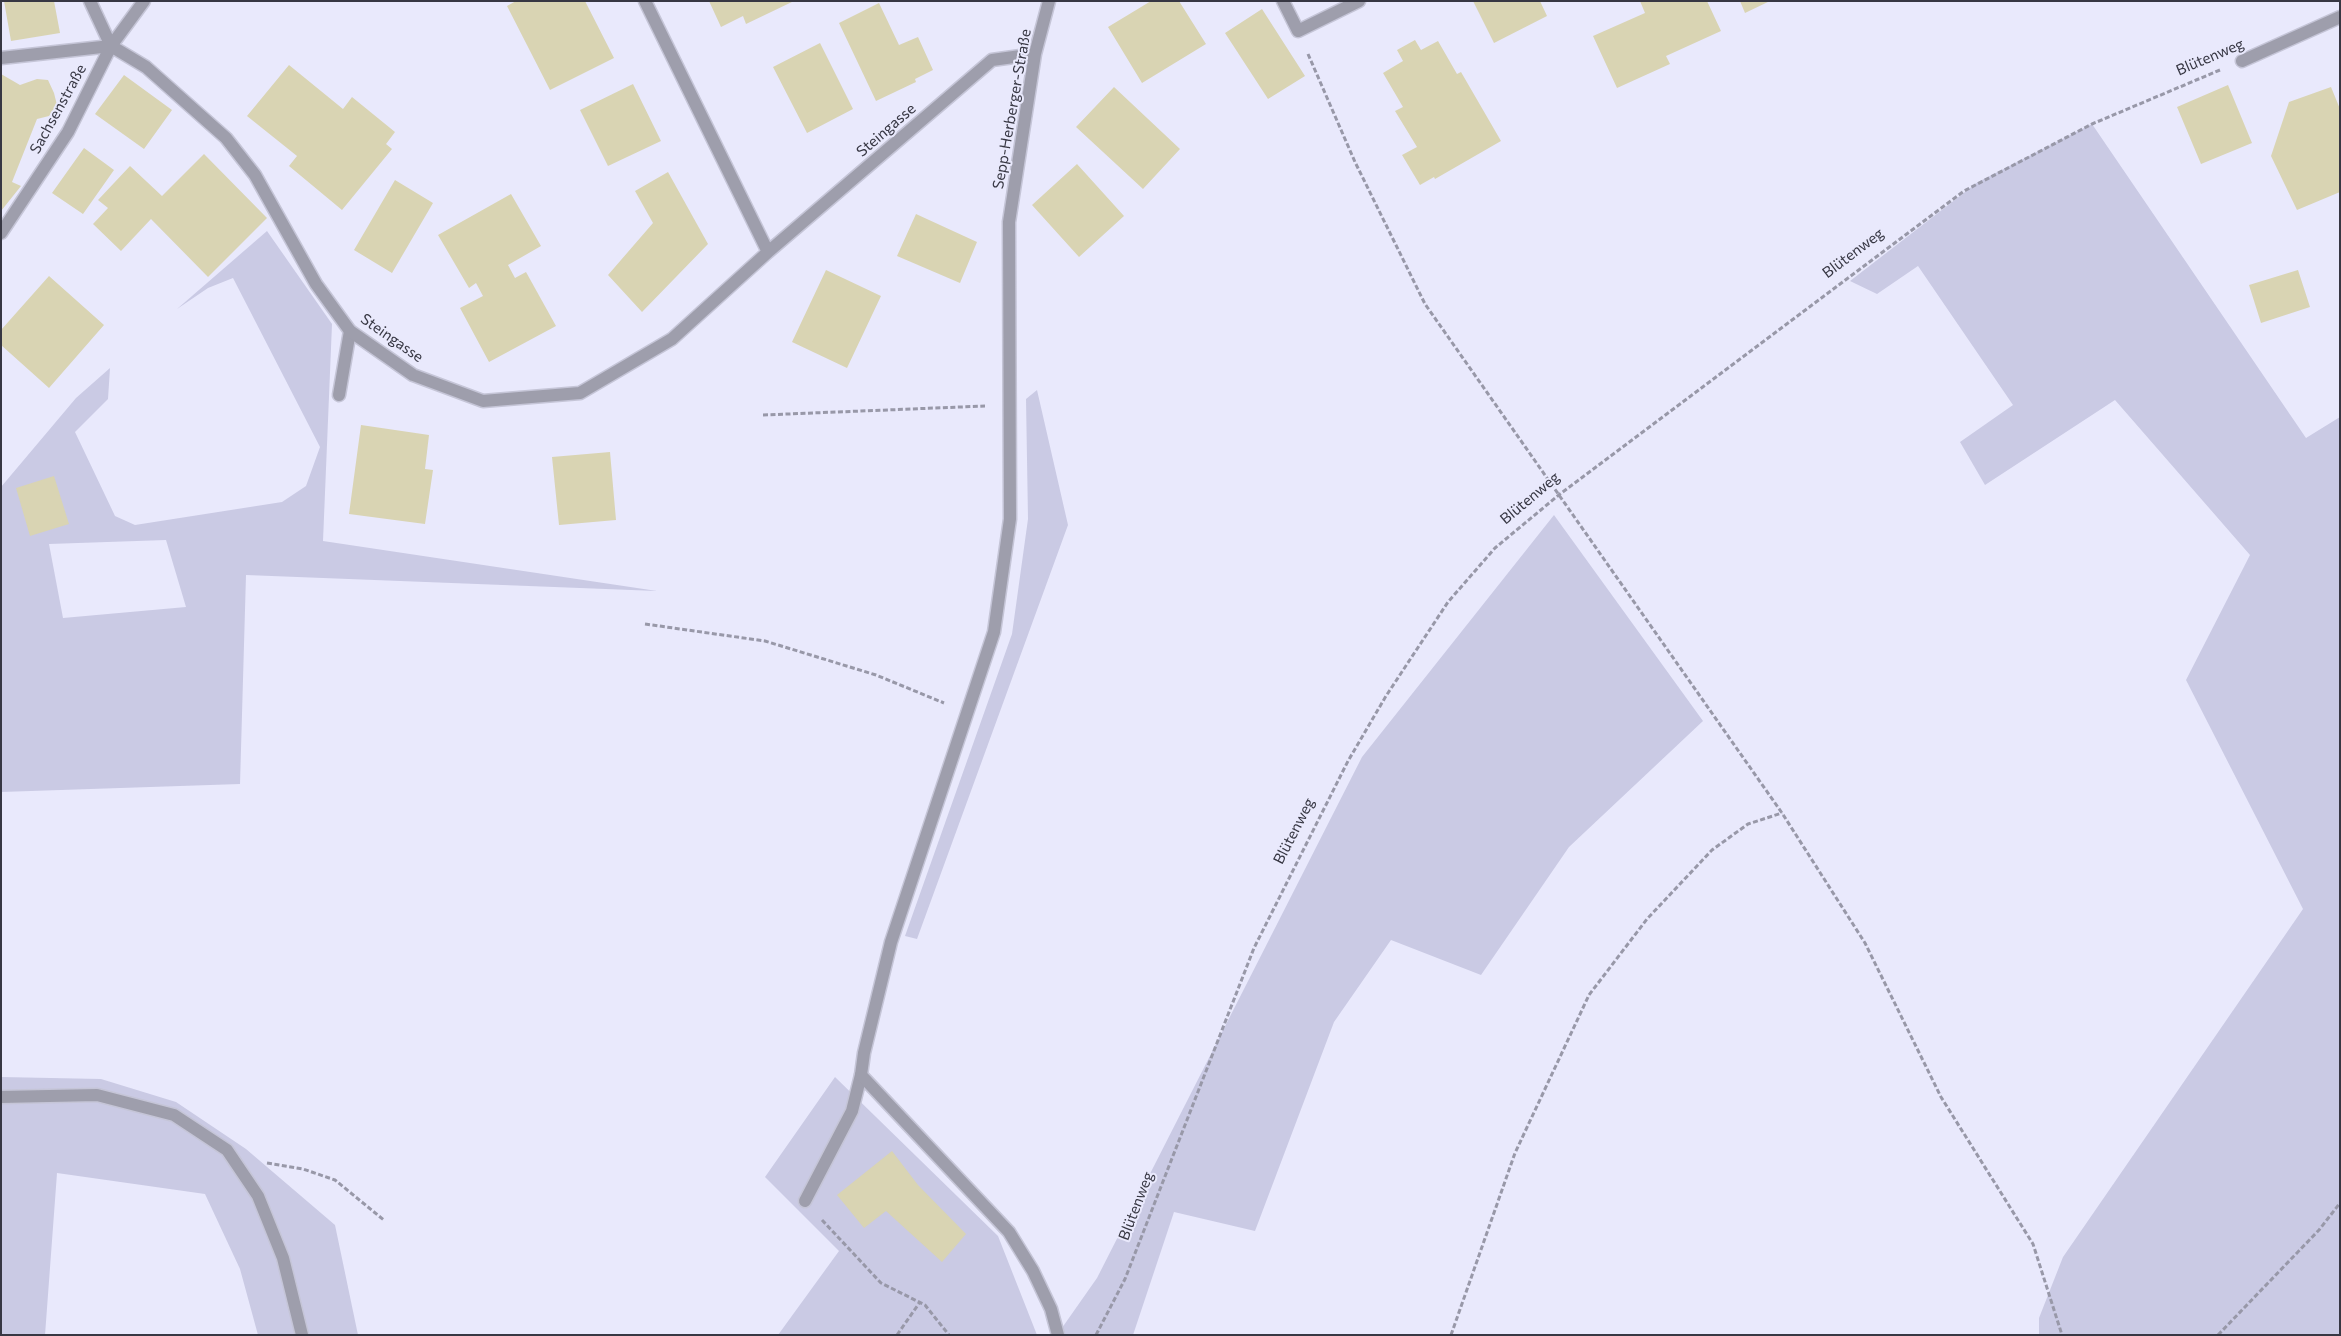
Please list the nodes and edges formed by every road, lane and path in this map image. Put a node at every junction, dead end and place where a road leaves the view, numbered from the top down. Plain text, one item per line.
1 (90, 1) edge
2 (144, 1) edge
3 (645, 1) edge
4 (1049, 1) edge
5 (1283, 1) edge
6 (1359, 1) edge
7 (2340, 17) edge
8 (1298, 31) junction
9 (111, 46) junction
10 (1035, 54) junction
11 (1, 58) edge
12 (2242, 61) joint
13 (1, 233) edge
14 (768, 252) junction
15 (350, 331) junction
16 (339, 395) dead end
17 (1009, 405) junction
18 (763, 414) dead end
19 (1560, 494) junction
20 (645, 624) dead end
21 (967, 713) junction
22 (1782, 813) junction
23 (860, 1075) junction
24 (1, 1097) edge
25 (232, 1157) junction
26 (805, 1201) joint
27 (2340, 1203) edge
28 (385, 1221) dead end
29 (920, 1302) junction
30 (302, 1335) edge
31 (897, 1335) edge
32 (949, 1335) edge
33 (1058, 1335) edge
34 (1096, 1335) edge
35 (1451, 1335) edge
36 (2062, 1335) edge
37 (2218, 1335) edge

1 - 9 street
2 - 9 street, Sachsenstraße
3 - 14 street
4 - 10 street, Sepp-Herberger-Straße
5 - 8 street
6 - 8 street
7 - 12 street, Blütenweg
8 - 19 path
9 - 11 street
9 - 13 street, Sachsenstraße
9 - 15 street, Steingasse
10 - 14 street, Steingasse
10 - 17 street, Sepp-Herberger-Straße
12 - 19 path, Blütenweg
14 - 15 street, Steingasse
15 - 16 street
17 - 18 path
17 - 21 street, Sepp-Herberger-Straße
19 - 22 path
19 - 34 path, Blütenweg
20 - 21 path
21 - 23 street, Sepp-Herberger-Straße
22 - 35 path
22 - 36 path
23 - 26 street, Sepp-Herberger-Straße
23 - 33 street
24 - 25 street
25 - 28 path
25 - 30 street
26 - 29 path
27 - 37 path
29 - 31 path
29 - 32 path

